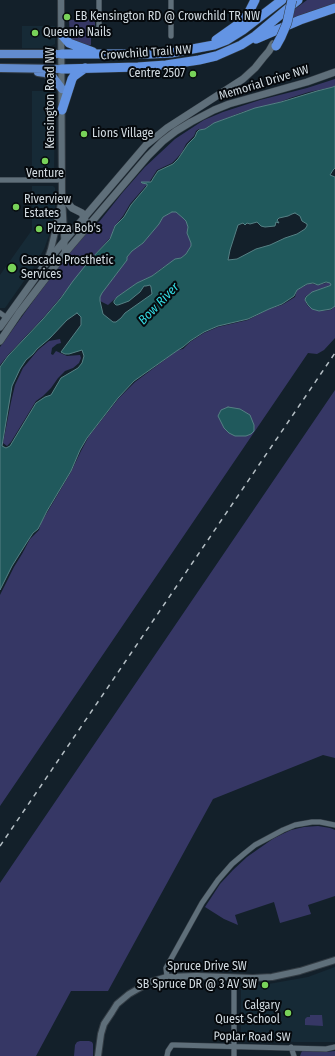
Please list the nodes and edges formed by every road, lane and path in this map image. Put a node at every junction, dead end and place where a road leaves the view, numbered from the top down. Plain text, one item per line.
1 (62, 0) edge
2 (99, 0) edge
3 (171, 0) edge
4 (255, 0) edge
5 (282, 0) edge
6 (292, 0) edge
7 (298, 0) edge
8 (335, 8) edge
9 (96, 33) dead end
10 (62, 34) junction
11 (171, 36) dead end
12 (242, 45) junction
13 (206, 46) junction
14 (273, 46) joint
15 (0, 54) edge
16 (62, 54) junction
17 (100, 54) junction
18 (0, 68) edge
19 (17, 68) junction
20 (85, 68) junction
21 (62, 69) junction
22 (335, 72) edge
23 (62, 89) junction
24 (62, 110) junction
25 (0, 180) edge
26 (62, 180) junction
27 (62, 196) junction
28 (93, 207) junction
29 (78, 211) junction
30 (84, 218) junction
31 (84, 230) junction
32 (65, 240) junction
33 (65, 252) junction
34 (46, 263) junction
35 (0, 313) edge
36 (7, 318) junction
37 (0, 327) edge
38 (0, 341) edge
39 (335, 825) edge
40 (335, 960) edge
41 (166, 977) junction
42 (234, 978) junction
43 (234, 1046) junction
44 (291, 1047) junction
45 (335, 1048) edge
46 (98, 1056) edge
47 (167, 1056) edge
48 (234, 1056) edge
49 (294, 1056) edge

1 - 10 street, Kensington Road NW
2 - 9 street
3 - 11 street
4 - 13 highway
5 - 13 highway, Crowchild Trail NW
6 - 14 highway, bridge
7 - 12 highway, Crowchild Trail NW
8 - 12 highway
10 - 16 street, Kensington Road NW
10 - 17 highway
12 - 20 highway, Crowchild Trail NW
13 - 17 highway, Crowchild Trail NW
14 - 28 main road, Memorial Drive NW
15 - 16 highway, Crowchild Trail NW
16 - 17 highway, Crowchild Trail NW
16 - 21 street, Kensington Road NW
18 - 19 highway, Crowchild Trail NW
19 - 21 highway, Crowchild Trail NW
19 - 23 highway
20 - 21 highway, Crowchild Trail NW
20 - 24 highway
21 - 23 street, Kensington Road NW
22 - 31 main road, Memorial Drive NW
23 - 24 street, Kensington Road NW
24 - 26 street, Kensington Road NW
25 - 26 street
26 - 27 street, Kensington Road NW
27 - 29 main road
27 - 32 street, Kensington Road NW
27 - 34 street, Kensington Road NW
28 - 29 main road
28 - 30 main road, Memorial Drive NW
29 - 30 main road
30 - 31 main road
30 - 32 main road, Memorial Drive NW
31 - 33 main road, Memorial Drive NW
32 - 33 street, Kensington Road NW
32 - 34 main road, Memorial Drive NW
33 - 38 main road, Memorial Drive NW
34 - 36 main road, Memorial Drive NW
35 - 36 street
36 - 37 main road, Memorial Drive NW
39 - 41 street
40 - 42 street, Spruce Drive SW
41 - 42 street, Spruce Drive SW
41 - 46 street, Spruce Drive SW
42 - 43 street
43 - 44 street, Poplar Road SW
43 - 47 street, Poplar Road SW
43 - 48 street
44 - 45 street, Poplar Road SW
44 - 49 street

